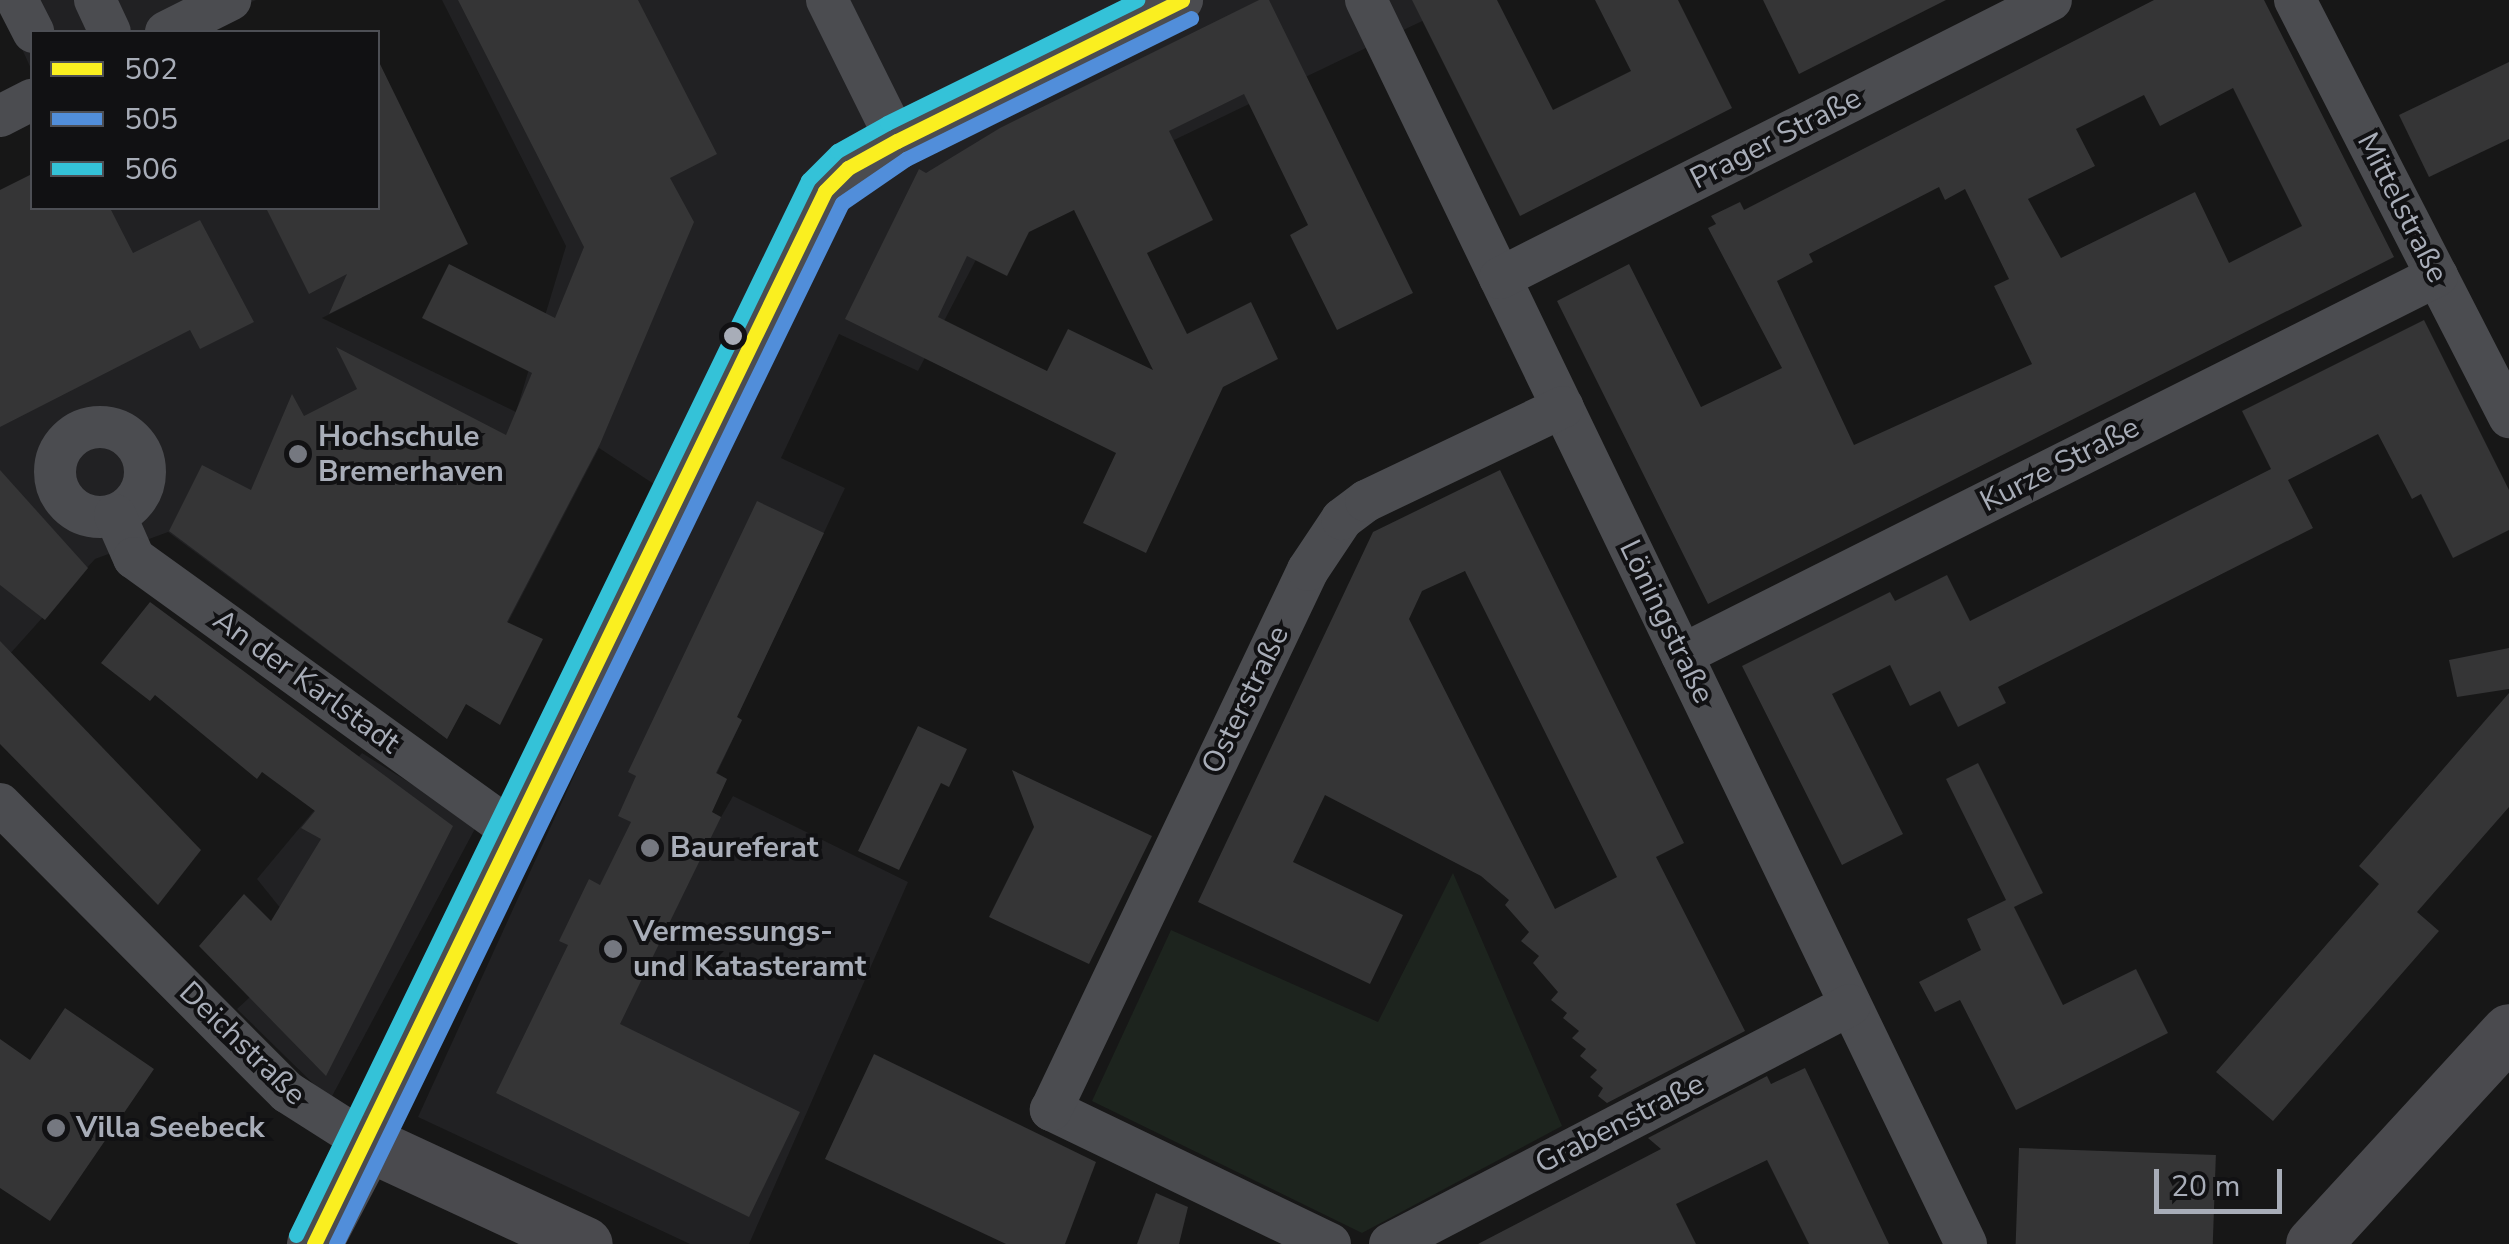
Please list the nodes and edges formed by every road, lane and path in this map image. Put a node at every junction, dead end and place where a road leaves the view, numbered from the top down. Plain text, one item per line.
1 (17, 0) edge
2 (95, 0) edge
3 (230, 0) edge
4 (828, 0) edge
5 (1182, 0) edge
6 (1366, 0) edge
7 (2052, 0) edge
8 (2296, 0) edge
9 (32, 30) edge
10 (109, 30) edge
11 (170, 30) edge
12 (30, 101) edge
13 (0, 116) edge
14 (897, 140) junction
15 (2437, 276) junction
16 (1500, 278) junction
17 (1562, 407) junction
18 (2509, 417) edge
19 (114, 515) dead end
20 (1682, 655) junction
21 (0, 804) edge
22 (516, 834) junction
23 (1850, 1005) junction
24 (2509, 1031) edge
25 (368, 1143) junction
26 (314, 1244) edge
27 (585, 1244) edge
28 (1330, 1244) edge
29 (1390, 1244) edge
30 (1966, 1244) edge
31 (2313, 1244) edge

1 - 9 street
2 - 10 street
3 - 11 street
4 - 14 street
5 - 14 street
6 - 16 street, Löningstraße
7 - 16 street, Prager Straße
8 - 15 street, Mittelstraße
12 - 13 street
14 - 22 street
15 - 18 street, Mittelstraße
15 - 20 street, Kurze Straße
16 - 17 street, Löningstraße
17 - 20 street, Löningstraße
17 - 28 street, Osterstraße
19 - 22 street, An der Karlstadt
20 - 23 street, Löningstraße
21 - 25 street, Deichstraße
22 - 25 street
23 - 29 street, Grabenstraße
23 - 30 street, Löningstraße
24 - 31 main road
25 - 26 main road
25 - 27 main road, Deichstraße

